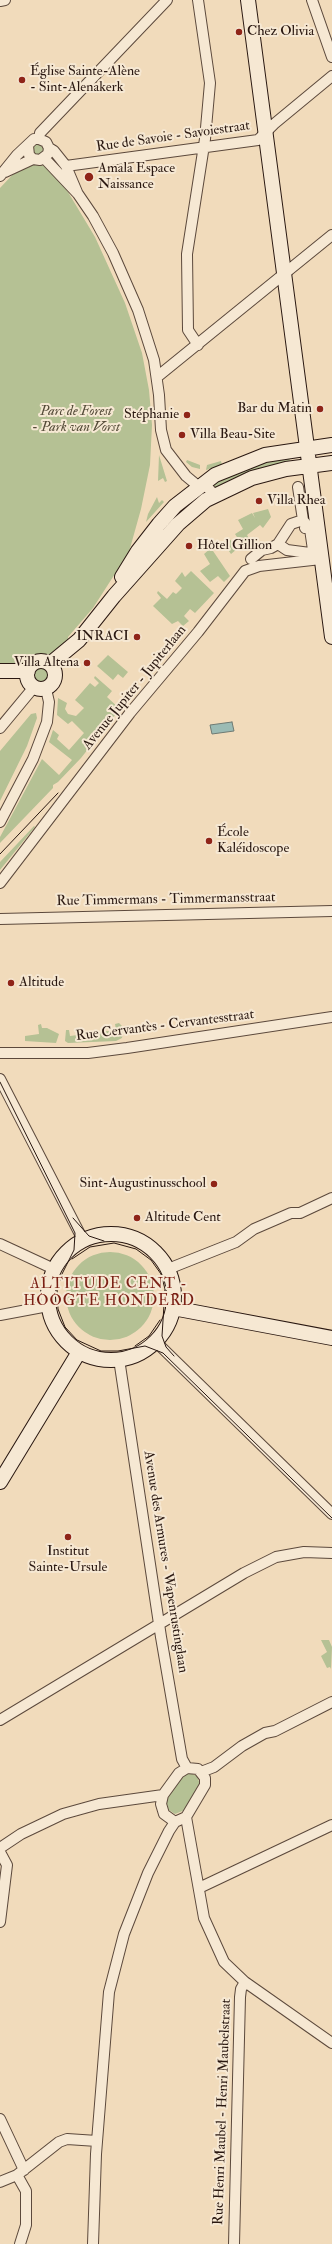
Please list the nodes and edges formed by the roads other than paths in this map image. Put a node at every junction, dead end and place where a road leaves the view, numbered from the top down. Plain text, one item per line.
1 (5, 0) edge
2 (167, 0) edge
3 (198, 0) edge
4 (248, 0) edge
5 (312, 0) edge
6 (0, 1) edge
7 (332, 57) edge
8 (332, 76) edge
9 (266, 133) junction
10 (39, 139) junction
11 (28, 146) junction
12 (203, 147) junction
13 (49, 148) junction
14 (44, 158) junction
15 (33, 159) junction
16 (66, 166) junction
17 (2, 174) edge
18 (78, 194) junction
19 (332, 235) edge
20 (284, 274) junction
21 (198, 345) junction
22 (157, 377) junction
23 (332, 444) edge
24 (307, 448) junction
25 (332, 463) edge
26 (309, 466) junction
27 (198, 486) junction
28 (297, 490) dead end
29 (211, 497) junction
30 (305, 525) junction
31 (282, 546) junction
32 (314, 556) junction
33 (251, 559) dead end
34 (277, 560) dead end
35 (114, 596) junction
36 (332, 637) edge
37 (50, 664) junction
38 (0, 671) edge
39 (28, 671) junction
40 (40, 688) junction
41 (0, 728) edge
42 (0, 822) edge
43 (0, 883) edge
44 (332, 911) edge
45 (0, 918) edge
46 (332, 1017) edge
47 (0, 1053) edge
48 (0, 1078) edge
49 (332, 1198) edge
50 (83, 1240) junction
51 (0, 1244) edge
52 (54, 1269) junction
53 (168, 1269) junction
54 (48, 1306) junction
55 (173, 1308) junction
56 (0, 1315) edge
57 (332, 1338) edge
58 (156, 1342) junction
59 (79, 1352) junction
60 (119, 1359) junction
61 (0, 1482) edge
62 (332, 1514) edge
63 (331, 1552) edge
64 (160, 1625) junction
65 (332, 1702) edge
66 (0, 1720) edge
67 (275, 1731) junction
68 (187, 1768) junction
69 (201, 1772) junction
70 (205, 1784) junction
71 (163, 1795) junction
72 (186, 1816) junction
73 (175, 1822) junction
74 (332, 1825) edge
75 (0, 1848) edge
76 (0, 1852) edge
77 (199, 1888) junction
78 (0, 1922) edge
79 (245, 1982) junction
80 (332, 2043) edge
81 (0, 2120) edge
82 (97, 2141) junction
83 (21, 2173) junction
84 (0, 2182) edge
85 (20, 2244) edge
86 (93, 2244) edge
87 (234, 2244) edge

1 - 6 street
2 - 10 street
3 - 12 street
4 - 9 main road
5 - 7 street
8 - 9 street, Rue de Savoie - Savoiestraat
9 - 12 street, Rue de Savoie - Savoiestraat
9 - 20 main road
10 - 11 street
10 - 13 street
11 - 15 street
11 - 17 street
12 - 16 street, Rue de Savoie - Savoiestraat
12 - 21 street
13 - 14 street
13 - 16 street
14 - 15 street
14 - 18 street
15 - 17 street
16 - 18 street
18 - 22 street
19 - 20 street
20 - 21 street
20 - 24 main road
21 - 22 street
22 - 27 street
23 - 24 main road
24 - 26 main road
24 - 27 main road
25 - 26 main road
26 - 29 main road
26 - 32 main road
27 - 29 street
27 - 35 main road
28 - 30 street
29 - 35 main road
30 - 31 street
30 - 32 street
31 - 32 street
31 - 33 street
31 - 34 street
32 - 36 main road
32 - 43 street, Avenue Jupiter - Jupiterlaan
35 - 37 main road
37 - 39 main road
37 - 40 main road
38 - 39 main road
39 - 40 main road
40 - 41 street
40 - 42 street
44 - 45 street, Rue Timmermans - Timmermansstraat
46 - 47 street, Rue Cervantès - Cervantesstraat
48 - 50 street
49 - 53 street
50 - 52 main road
50 - 53 main road
51 - 52 street
52 - 54 main road
53 - 55 main road
54 - 56 street
54 - 59 main road
55 - 57 main road
55 - 58 main road
58 - 60 main road
58 - 62 street
59 - 60 main road
59 - 61 main road
60 - 64 street, Avenue des Armures - Wapenrustinglaan
63 - 64 street
64 - 66 street
64 - 68 street, Avenue des Armures - Wapenrustinglaan
65 - 67 street
67 - 69 street
67 - 70 street
68 - 69 street
68 - 71 street
69 - 70 street
70 - 72 street
71 - 73 street
71 - 75 street
72 - 73 street
72 - 77 street
73 - 82 street
74 - 77 street
76 - 78 street
77 - 79 street
79 - 80 street
79 - 87 street, Rue Henri Maubel - Henri Maubelstraat
81 - 83 street
82 - 83 street
82 - 86 street
83 - 84 street
83 - 85 street

